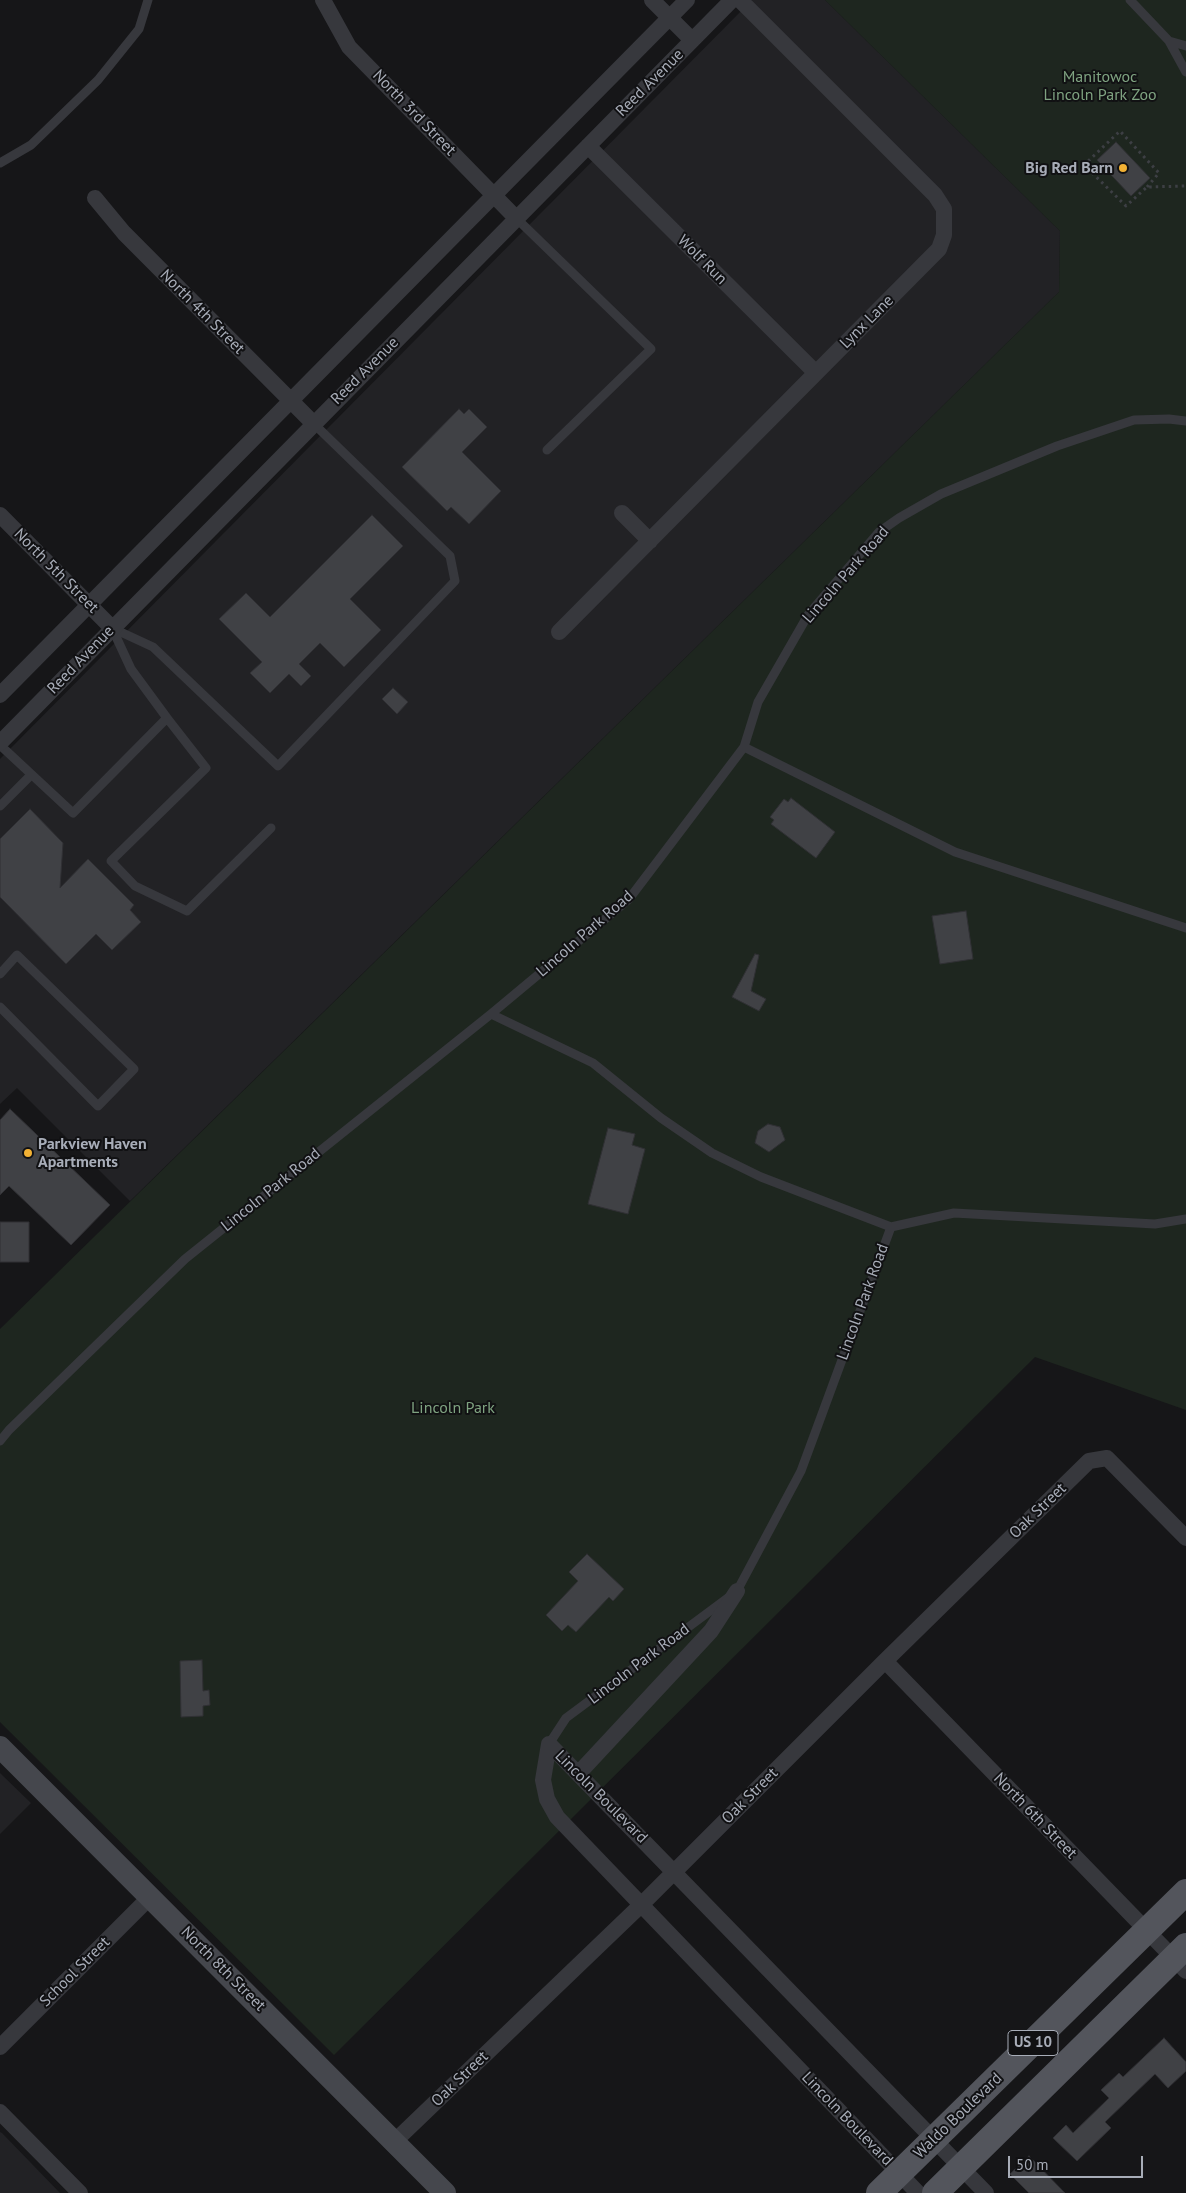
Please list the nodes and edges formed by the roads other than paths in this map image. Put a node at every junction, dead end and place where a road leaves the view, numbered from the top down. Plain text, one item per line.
1 (148, 0) edge
2 (323, 0) edge
3 (652, 0) edge
4 (687, 0) edge
5 (732, 0) edge
6 (740, 0) edge
7 (1130, 0) edge
8 (669, 18) junction
9 (692, 40) junction
10 (1169, 41) junction
11 (1186, 46) edge
12 (1186, 72) edge
13 (588, 146) junction
14 (0, 163) edge
15 (493, 195) junction
16 (95, 198) dead end
17 (516, 218) junction
18 (816, 373) junction
19 (290, 400) junction
20 (1186, 421) edge
21 (313, 424) junction
22 (547, 450) dead end
23 (622, 513) dead end
24 (0, 515) edge
25 (650, 541) junction
26 (90, 605) junction
27 (112, 628) junction
28 (559, 632) dead end
29 (0, 695) edge
30 (167, 718) junction
31 (0, 744) edge
32 (744, 747) junction
33 (31, 775) junction
34 (0, 806) edge
35 (271, 828) dead end
36 (1186, 928) edge
37 (0, 974) edge
38 (0, 1007) edge
39 (491, 1014) junction
40 (1186, 1219) edge
41 (891, 1227) junction
42 (0, 1441) edge
43 (1186, 1538) edge
44 (738, 1591) junction
45 (885, 1661) junction
46 (549, 1744) junction
47 (0, 1747) edge
48 (578, 1774) junction
49 (675, 1872) junction
50 (1186, 1892) edge
51 (150, 1897) junction
52 (641, 1906) junction
53 (1147, 1930) junction
54 (1182, 1958) edge
55 (0, 2047) edge
56 (0, 2112) edge
57 (934, 2139) junction
58 (395, 2141) junction
59 (961, 2167) junction
60 (899, 2174) junction
61 (80, 2193) edge
62 (445, 2193) edge
63 (879, 2193) edge
64 (918, 2193) edge
65 (935, 2193) edge
66 (986, 2193) edge

1 - 14 lane
2 - 15 street, North 3rd Street
3 - 8 street
4 - 8 street, Reed Avenue
5 - 9 street, Reed Avenue
6 - 18 street, Lynx Lane
7 - 10 lane
8 - 9 street
8 - 15 street, Reed Avenue
9 - 13 street, Reed Avenue
10 - 11 lane
10 - 12 lane
13 - 17 street, Reed Avenue
13 - 18 street, Wolf Run
15 - 17 street, North 3rd Street
15 - 19 street, Reed Avenue
16 - 19 street, North 4th Street
17 - 21 street, Reed Avenue
17 - 22 lane
18 - 25 street, Lynx Lane
19 - 21 street, North 4th Street
19 - 26 street, Reed Avenue
20 - 32 lane, Lincoln Park Road
21 - 27 street, Reed Avenue
21 - 27 lane
23 - 25 street
24 - 26 street, North 5th Street
25 - 28 street, Lynx Lane
26 - 27 street, North 5th Street
26 - 29 street, Reed Avenue
27 - 30 lane
27 - 31 street, Reed Avenue
30 - 33 lane
30 - 35 lane
31 - 33 lane
32 - 36 lane
32 - 39 lane, Lincoln Park Road
33 - 34 lane
37 - 38 lane
39 - 41 lane
39 - 42 lane, Lincoln Park Road
40 - 41 lane, Lincoln Park Road
41 - 44 lane, Lincoln Park Road
43 - 45 street, Oak Street
44 - 46 lane, Lincoln Park Road
44 - 48 street, Lincoln Park Road
45 - 49 street, Oak Street
45 - 53 street, North 6th Street
46 - 48 street, Lincoln Boulevard
46 - 52 street, Lincoln Boulevard
47 - 51 street, North 8th Street
48 - 49 street, Lincoln Boulevard
49 - 52 street, Oak Street
49 - 57 street, Lincoln Boulevard
50 - 53 main road, Waldo Boulevard / US 10
51 - 55 street, School Street
51 - 58 street, North 8th Street
52 - 58 street, Oak Street
52 - 60 street, Lincoln Boulevard
53 - 54 street, North 6th Street
53 - 57 main road, Waldo Boulevard / US 10
54 - 59 main road, US 10
56 - 61 street
57 - 59 street, Lincoln Boulevard
57 - 60 main road, Waldo Boulevard / US 10
58 - 62 street, North 8th Street
59 - 65 main road, US 10
59 - 66 street, Lincoln Boulevard
60 - 63 main road, Waldo Boulevard / US 10
60 - 64 street, Lincoln Boulevard

